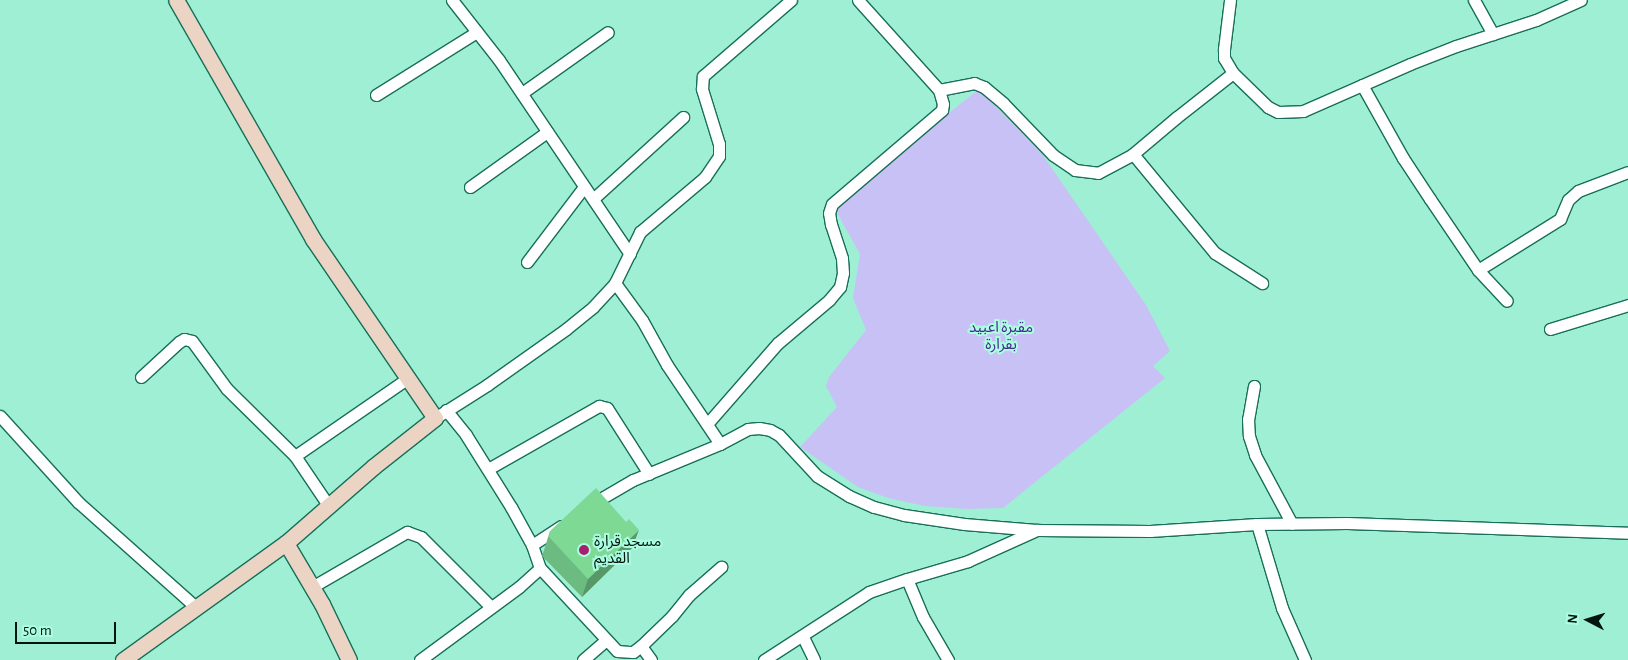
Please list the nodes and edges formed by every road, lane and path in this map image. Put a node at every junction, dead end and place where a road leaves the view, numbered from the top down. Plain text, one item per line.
1 (176, 0) edge
2 (452, 0) edge
3 (791, 0) edge
4 (858, 0) edge
5 (1230, 0) edge
6 (1474, 0) edge
7 (1581, 0) edge
8 (477, 32) junction
9 (608, 32) dead end
10 (1493, 34) junction
11 (1233, 73) junction
12 (1362, 84) junction
13 (938, 90) junction
14 (522, 93) junction
15 (376, 95) dead end
16 (683, 117) dead end
17 (547, 132) junction
18 (1133, 154) junction
19 (1628, 172) edge
20 (470, 187) dead end
21 (584, 187) junction
22 (593, 199) junction
23 (630, 254) junction
24 (527, 262) dead end
25 (1478, 270) junction
26 (615, 283) junction
27 (1262, 283) dead end
28 (1507, 301) dead end
29 (1628, 305) edge
30 (1550, 329) dead end
31 (141, 378) dead end
32 (408, 378) junction
33 (1254, 386) dead end
34 (440, 414) junction
35 (0, 416) edge
36 (708, 424) junction
37 (720, 444) junction
38 (295, 456) junction
39 (488, 469) junction
40 (649, 474) junction
41 (328, 505) junction
42 (1257, 524) junction
43 (1292, 524) junction
44 (1037, 530) junction
45 (1628, 533) edge
46 (286, 543) junction
47 (532, 545) junction
48 (721, 567) dead end
49 (540, 568) junction
50 (907, 578) junction
51 (312, 587) junction
52 (491, 607) junction
53 (196, 608) junction
54 (803, 637) junction
55 (605, 641) junction
56 (641, 646) junction
57 (123, 660) edge
58 (349, 660) edge
59 (420, 660) edge
60 (583, 660) edge
61 (651, 660) edge
62 (764, 660) edge
63 (814, 660) edge
64 (948, 660) edge
65 (1305, 660) edge

1 - 32 street
2 - 8 street
3 - 23 street
4 - 13 street
5 - 11 street
6 - 10 street
7 - 10 street
8 - 14 street
8 - 15 street
9 - 14 street
10 - 12 street
11 - 12 street
11 - 18 street
12 - 25 street
13 - 18 street
13 - 36 street
14 - 17 street
16 - 22 street
17 - 20 street
17 - 21 street
18 - 27 street
19 - 25 street
21 - 22 street
21 - 24 street
22 - 23 street
23 - 26 street
25 - 28 street
26 - 34 street
26 - 36 street
29 - 30 street
31 - 38 street
32 - 34 street
32 - 38 street
33 - 43 street
34 - 39 street
34 - 41 street
35 - 53 street
36 - 37 street
37 - 40 street
37 - 44 street
38 - 41 street
39 - 40 street
39 - 47 street
40 - 47 street
41 - 46 street
42 - 43 street
42 - 44 street
42 - 65 street
43 - 45 street
44 - 50 street
46 - 51 street
46 - 53 street
47 - 49 street
48 - 56 street
49 - 52 street
49 - 55 street
50 - 54 street
50 - 64 street
51 - 52 street
51 - 58 street
52 - 59 street
53 - 57 street
54 - 62 street
54 - 63 street
55 - 56 street
55 - 60 street
56 - 61 street

